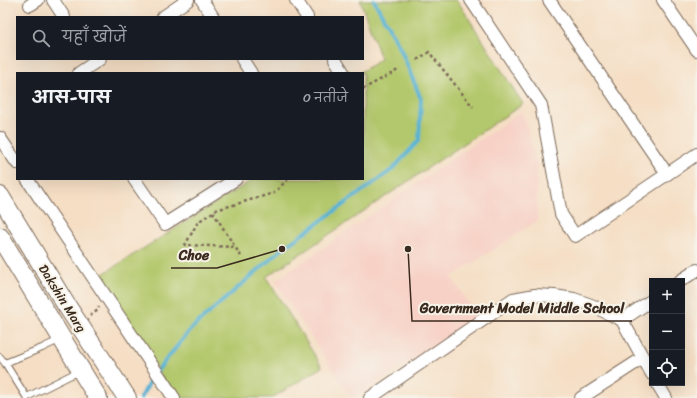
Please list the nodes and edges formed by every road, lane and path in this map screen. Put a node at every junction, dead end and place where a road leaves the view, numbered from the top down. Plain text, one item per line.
1 (53, 0) edge
2 (188, 0) edge
3 (202, 0) edge
4 (296, 0) edge
5 (471, 0) edge
6 (549, 0) edge
7 (663, 0) edge
8 (63, 16) edge
9 (164, 16) edge
10 (212, 16) edge
11 (306, 16) edge
12 (696, 46) edge
13 (95, 60) edge
14 (243, 60) edge
15 (336, 60) edge
16 (417, 60) dead end
17 (400, 69) dead end
18 (80, 72) edge
19 (250, 72) edge
20 (343, 72) dead end
21 (364, 88) edge
22 (473, 106) dead end
23 (0, 138) edge
24 (697, 154) edge
25 (16, 162) edge
26 (668, 174) junction
27 (28, 180) edge
28 (135, 180) edge
29 (234, 180) edge
30 (287, 180) edge
31 (0, 196) edge
32 (213, 212) junction
33 (0, 237) edge
34 (235, 247) junction
35 (241, 256) dead end
36 (697, 270) edge
37 (685, 278) edge
38 (97, 283) junction
39 (649, 302) edge
40 (86, 320) dead end
41 (622, 320) junction
42 (62, 338) junction
43 (0, 357) edge
44 (643, 358) junction
45 (5, 363) junction
46 (649, 369) edge
47 (82, 370) junction
48 (659, 386) edge
49 (124, 392) edge
50 (27, 397) edge
51 (98, 398) edge
52 (174, 398) edge
53 (370, 398) edge
54 (581, 398) edge
55 (666, 398) edge

1 - 8 street
2 - 9 street
3 - 10 street
4 - 11 street
5 - 26 street
6 - 26 street
7 - 12 street
13 - 18 street
14 - 19 street
15 - 20 street
16 - 22 path
17 - 21 path
23 - 25 street
24 - 26 street
27 - 38 street
28 - 29 street
30 - 32 path
31 - 49 main road, Dakshin Marg
32 - 34 path
32 - 34 path
33 - 42 main road, Dakshin Marg
34 - 35 path
36 - 37 street
38 - 40 path
38 - 52 street
39 - 41 street
41 - 44 street
41 - 53 street
42 - 45 lane
42 - 47 main road, Dakshin Marg
43 - 45 lane
44 - 46 street
44 - 54 street
45 - 50 lane
47 - 50 lane
47 - 51 main road, Dakshin Marg
48 - 55 street

